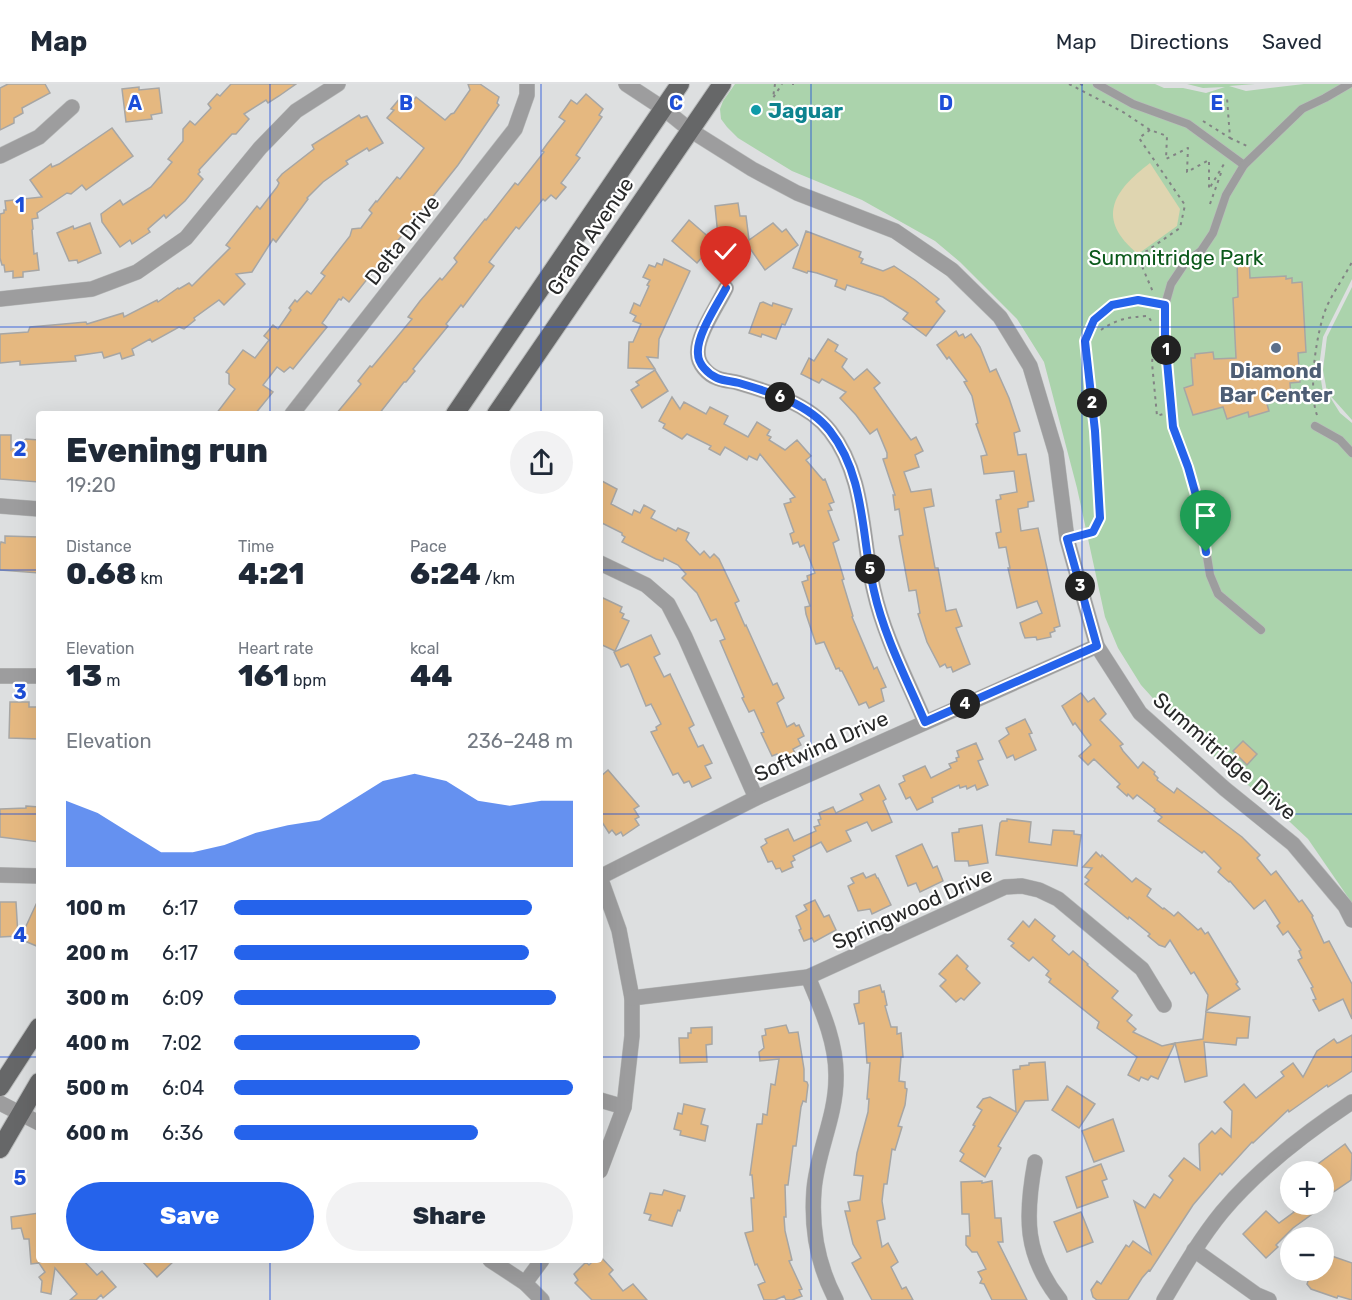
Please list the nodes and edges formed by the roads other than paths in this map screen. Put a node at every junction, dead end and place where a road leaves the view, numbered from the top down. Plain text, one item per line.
1 (338, 84) edge
2 (527, 84) edge
3 (626, 84) edge
4 (680, 84) edge
5 (722, 84) edge
6 (1348, 84) edge
7 (1095, 86) edge
8 (72, 107) dead end
9 (664, 109) junction
10 (690, 130) junction
11 (0, 156) edge
12 (1244, 165) junction
13 (726, 288) dead end
14 (0, 299) edge
15 (1165, 305) junction
16 (294, 411) edge
17 (456, 411) edge
18 (498, 411) edge
19 (1317, 423) road end
20 (1352, 453) edge
21 (0, 506) edge
22 (36, 509) edge
23 (1067, 539) junction
24 (603, 564) edge
25 (1261, 630) dead end
26 (1097, 646) junction
27 (0, 676) edge
28 (36, 676) edge
29 (925, 722) junction
30 (756, 798) junction
31 (0, 875) edge
32 (603, 875) edge
33 (36, 876) edge
34 (603, 885) edge
35 (1352, 920) edge
36 (808, 977) junction
37 (632, 998) junction
38 (1164, 1005) dead end
39 (36, 1032) edge
40 (0, 1087) edge
41 (36, 1087) edge
42 (603, 1101) edge
43 (1352, 1102) edge
44 (0, 1103) edge
45 (624, 1107) junction
46 (20, 1114) junction
47 (36, 1122) edge
48 (0, 1149) edge
49 (1035, 1162) dead end
50 (603, 1163) edge
51 (1194, 1250) junction
52 (495, 1263) edge
53 (540, 1263) edge
54 (525, 1283) junction
55 (542, 1300) edge
56 (836, 1300) edge
57 (1060, 1300) edge
58 (1164, 1300) edge
59 (1269, 1300) edge

1 - 14 street
2 - 16 street, Delta Drive
3 - 9 street, Summitridge Drive
4 - 9 main road, Grand Avenue
5 - 10 main road, Grand Avenue
6 - 12 lane
7 - 12 lane
8 - 11 street
9 - 10 street, Summitridge Drive
9 - 17 main road, Grand Avenue
10 - 18 main road, Grand Avenue
10 - 23 street, Summitridge Drive
12 - 15 lane
13 - 29 street
15 - 23 lane
15 - 25 lane
19 - 20 lane
21 - 22 street
23 - 26 street, Summitridge Drive
24 - 30 street
26 - 29 street, Softwind Drive
26 - 35 street, Summitridge Drive
27 - 28 street
29 - 30 street, Softwind Drive
30 - 32 street, Softwind Drive
31 - 33 street
34 - 37 street
36 - 37 street, Springwood Drive
36 - 38 street, Springwood Drive
36 - 56 street
37 - 45 street
39 - 40 main road
41 - 46 main road
42 - 45 street
43 - 51 street
44 - 46 street
45 - 50 street
46 - 47 street
46 - 48 main road
49 - 57 street
51 - 58 street
51 - 59 street
52 - 54 street
53 - 54 street
54 - 55 street

